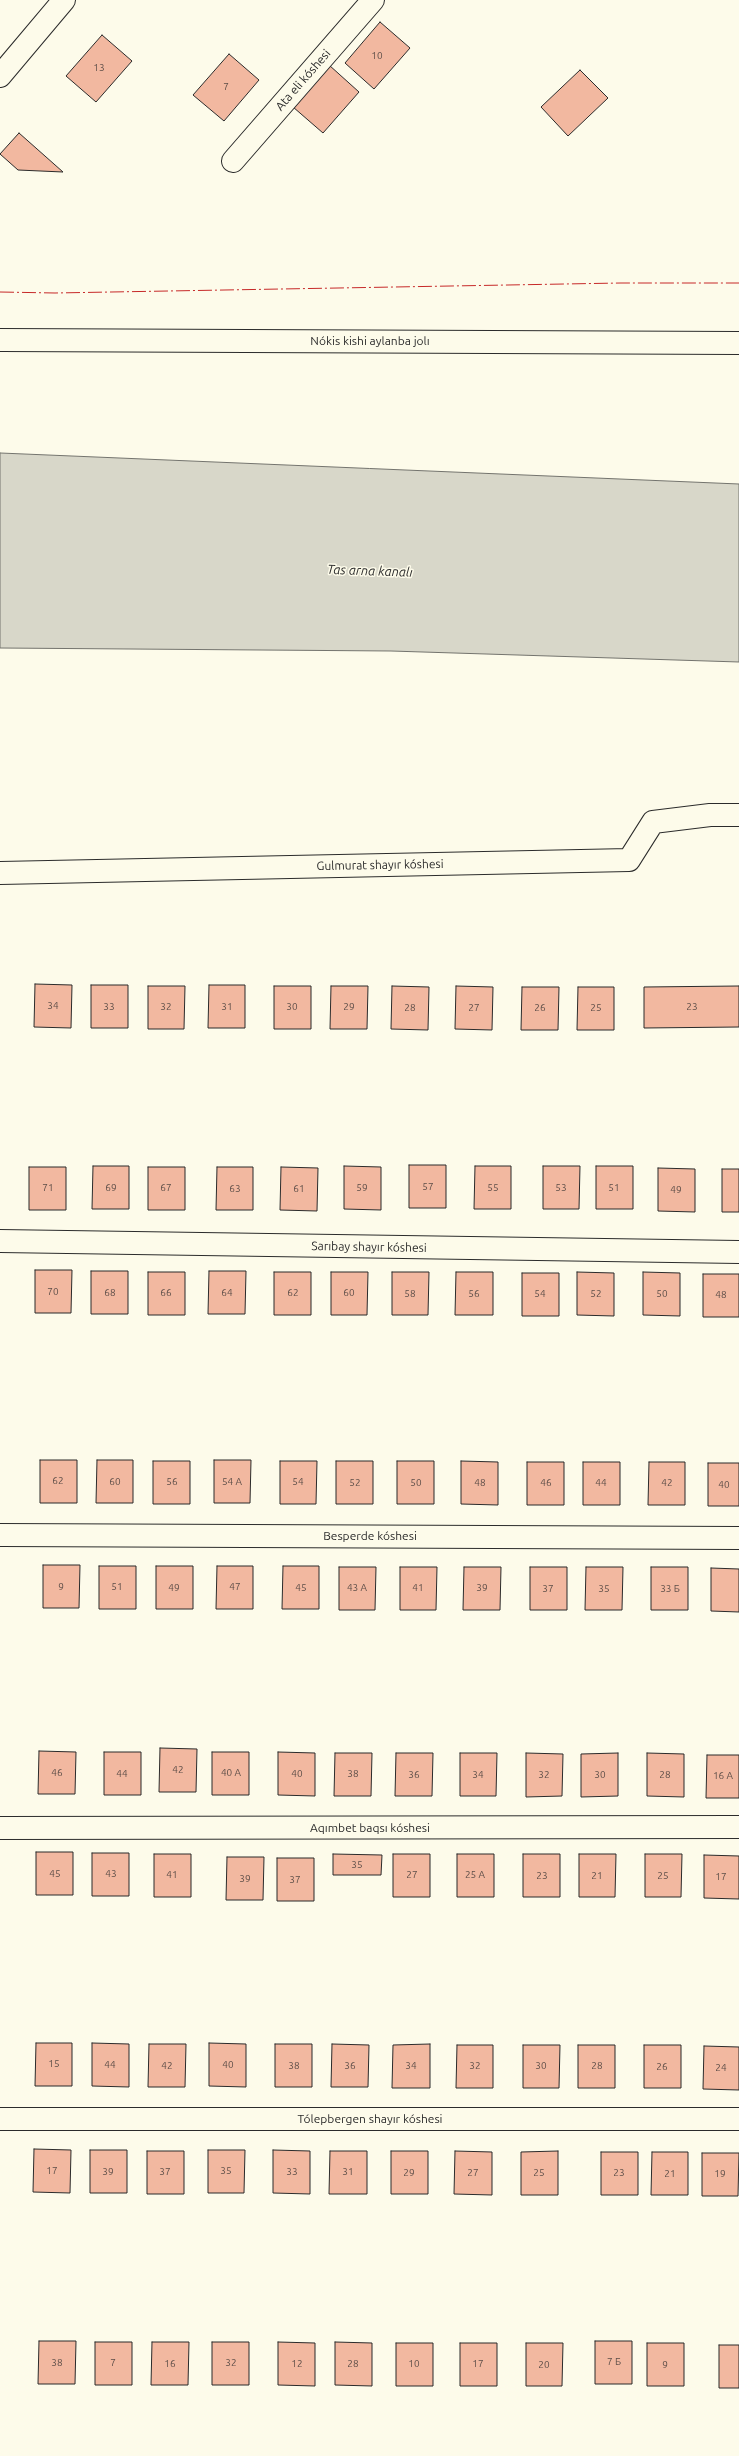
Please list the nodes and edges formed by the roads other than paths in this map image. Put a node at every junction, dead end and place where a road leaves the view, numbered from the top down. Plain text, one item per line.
1 (64, 0) edge
2 (373, 0) edge
3 (0, 76) edge
4 (233, 161) dead end
5 (0, 340) edge
6 (739, 343) edge
7 (739, 815) edge
8 (0, 873) edge
9 (0, 1241) edge
10 (739, 1252) edge
11 (0, 1535) edge
12 (739, 1538) edge
13 (739, 1827) edge
14 (0, 1828) edge
15 (0, 2119) edge
16 (739, 2119) edge

1 - 3 street
2 - 4 street, Ata eli kóshesi
5 - 6 street, Nókis kishi aylanba jolı
7 - 8 street, Gulmurat shayır kóshesi
9 - 10 street, Sarıbay shayır kóshesi
11 - 12 street, Besperde kóshesi
13 - 14 street, Aqımbet baqsı kóshesi
15 - 16 street, Tólepbergen shayır kóshesi

